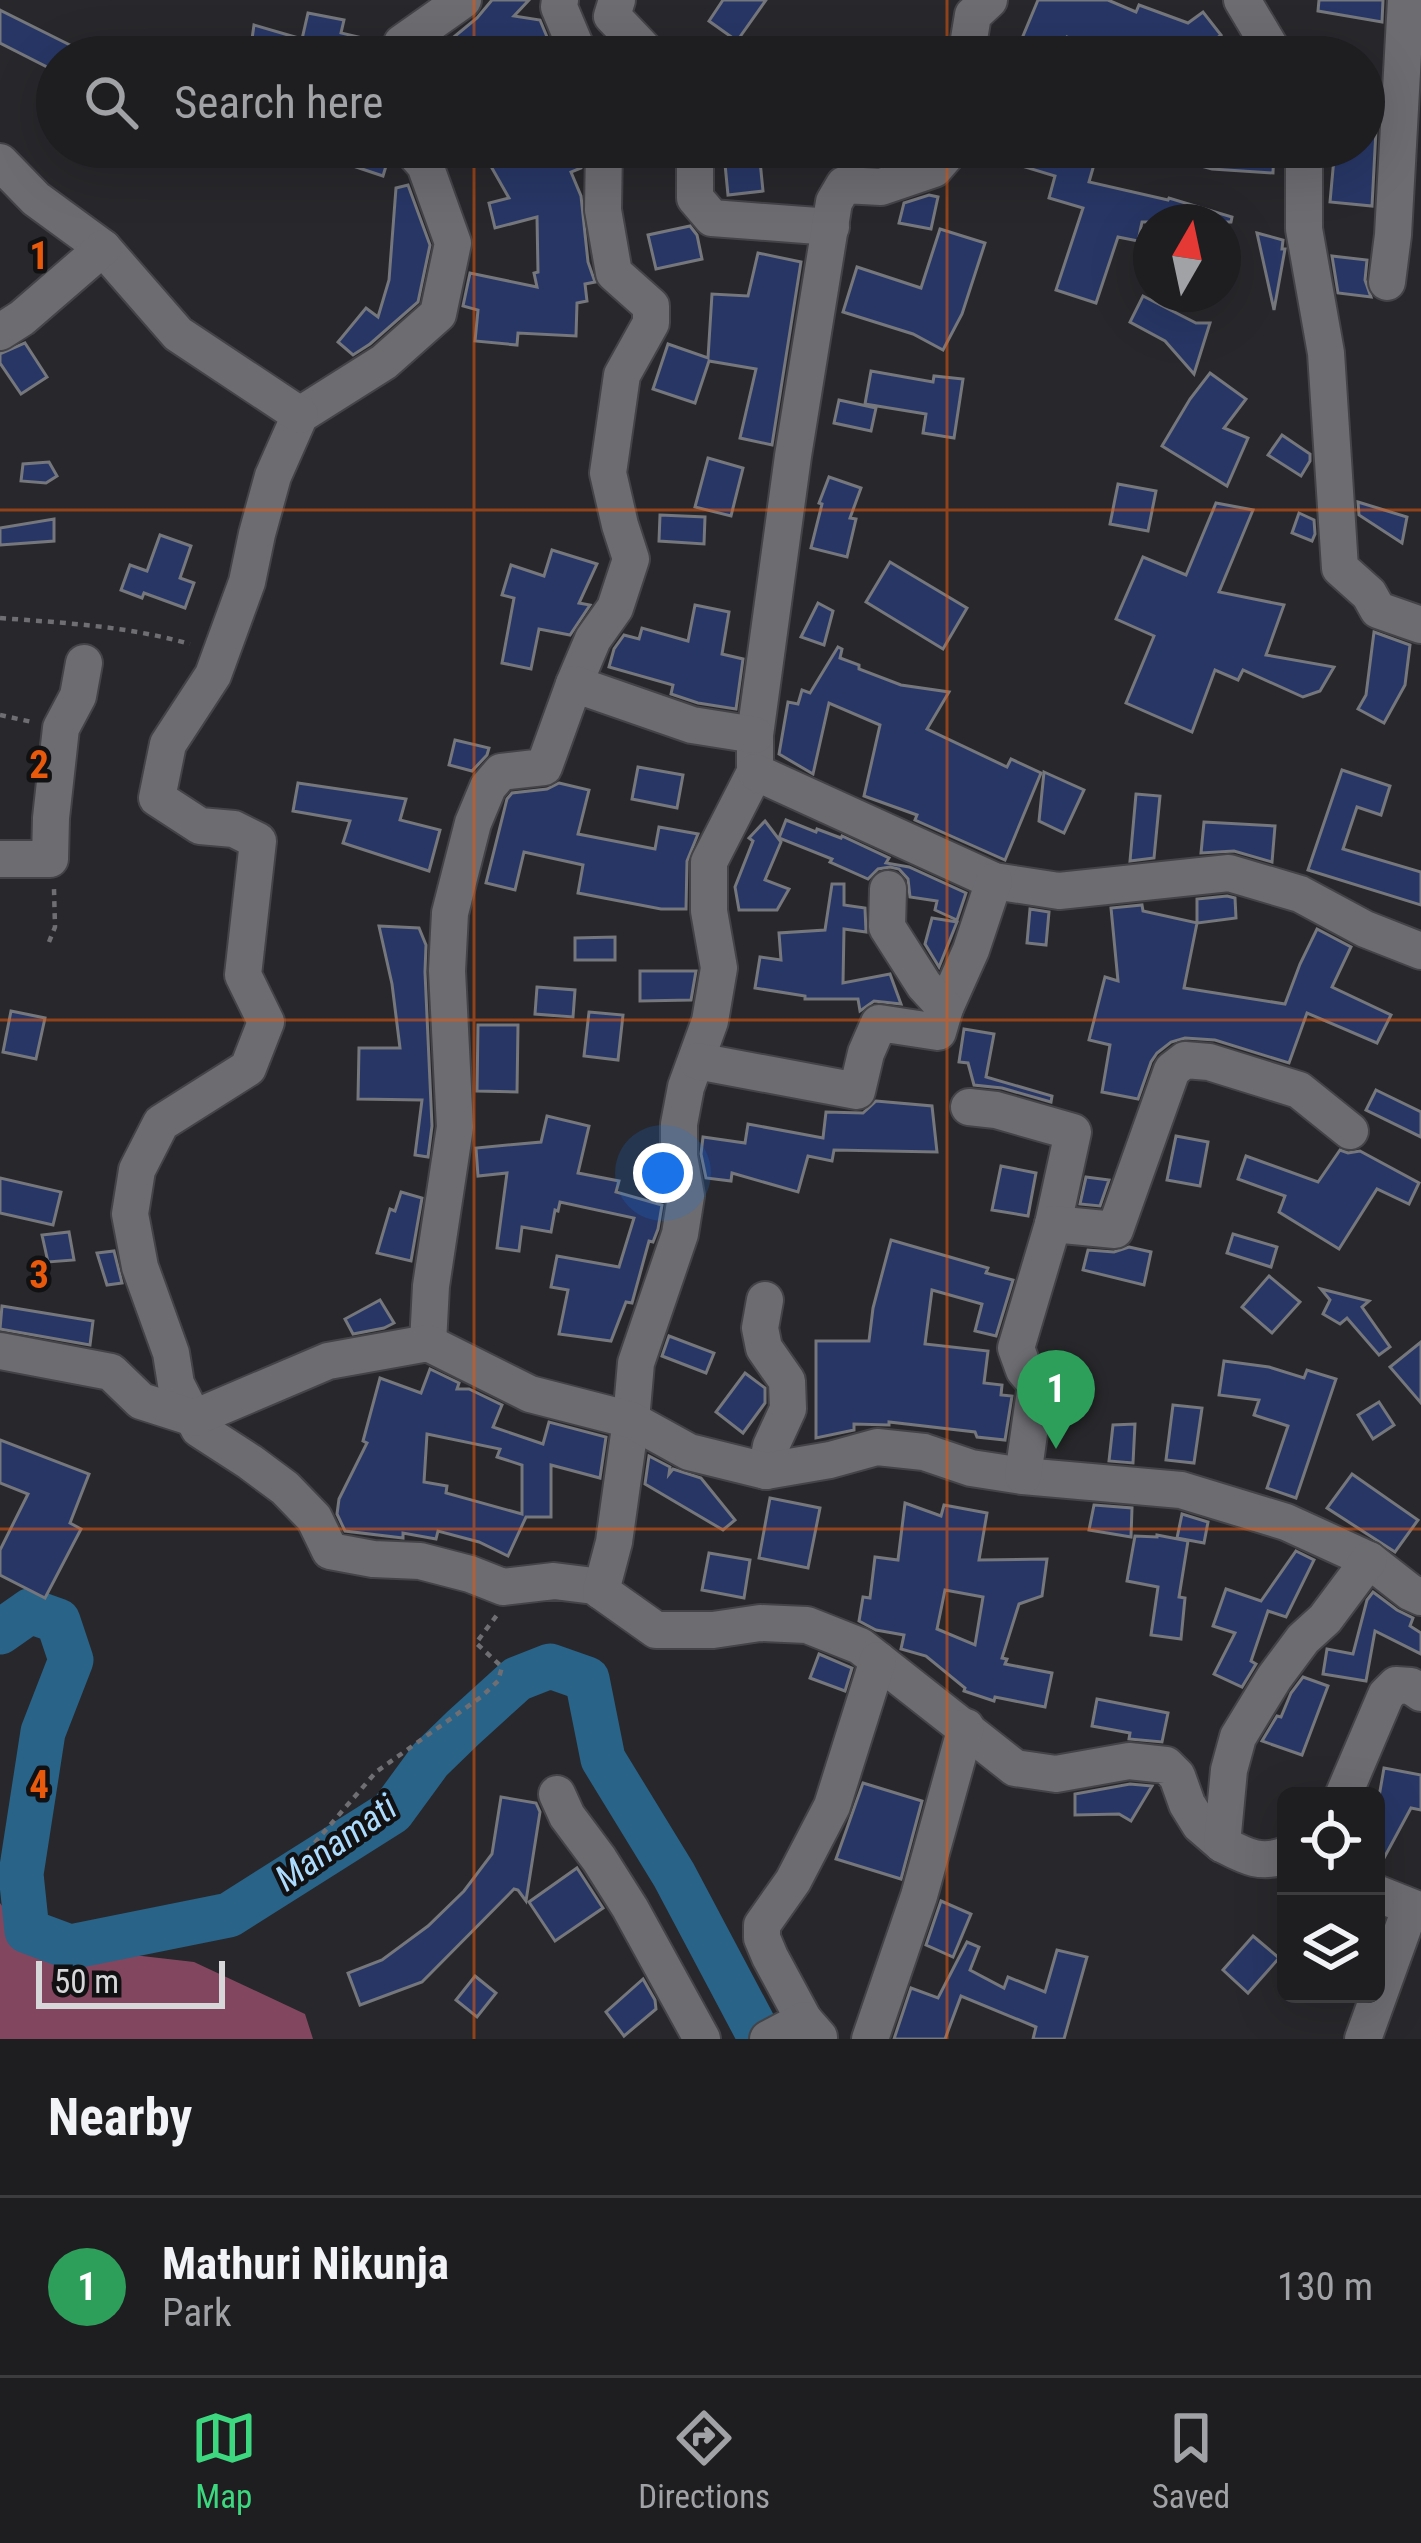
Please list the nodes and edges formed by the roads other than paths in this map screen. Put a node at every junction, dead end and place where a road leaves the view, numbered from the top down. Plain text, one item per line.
1 (463, 0) edge
2 (560, 0) edge
3 (617, 0) edge
4 (989, 0) edge
5 (1242, 0) edge
6 (1406, 0) edge
7 (412, 36) edge
8 (571, 36) edge
9 (631, 36) edge
10 (970, 36) edge
11 (1263, 36) edge
12 (1410, 114) edge
13 (0, 162) edge
14 (426, 168) edge
15 (604, 168) edge
16 (694, 168) edge
17 (935, 168) edge
18 (1304, 168) edge
19 (832, 227) junction
20 (104, 248) junction
21 (1387, 282) dead end
22 (0, 332) edge
23 (300, 415) junction
24 (1421, 625) edge
25 (84, 663) dead end
26 (574, 684) junction
27 (755, 735) junction
28 (755, 772) junction
29 (0, 859) edge
30 (994, 881) junction
31 (888, 890) dead end
32 (1421, 951) edge
33 (945, 1008) junction
34 (697, 1061) junction
35 (969, 1107) dead end
36 (1349, 1131) dead end
37 (1053, 1224) junction
38 (766, 1300) dead end
39 (428, 1343) junction
40 (0, 1351) edge
41 (194, 1418) junction
42 (631, 1420) junction
43 (766, 1471) junction
44 (1023, 1476) junction
45 (1369, 1560) junction
46 (601, 1591) junction
47 (1421, 1598) edge
48 (878, 1660) junction
49 (1421, 1693) edge
50 (965, 1727) junction
51 (1347, 1787) edge
52 (557, 1794) dead end
53 (1222, 1844) junction
54 (1277, 1859) edge
55 (1381, 1895) edge
56 (1416, 1910) edge
57 (812, 2030) edge
58 (702, 2039) edge
59 (768, 2039) edge
60 (870, 2039) edge
61 (1363, 2039) edge

1 - 7 street
2 - 8 street
3 - 9 street
4 - 10 street
5 - 11 street
6 - 12 street
12 - 21 street
13 - 20 street
14 - 23 street
15 - 26 street
16 - 19 street
17 - 19 street
18 - 24 street
19 - 27 street
20 - 22 street
20 - 23 street
23 - 41 street
25 - 29 street
26 - 27 street
26 - 39 street
27 - 28 street
28 - 30 street
28 - 34 street
30 - 32 street
30 - 33 street
31 - 33 street
33 - 34 street
34 - 42 street
35 - 37 street
36 - 37 street
37 - 44 street
38 - 43 street
39 - 41 street
39 - 42 street
40 - 41 street
41 - 46 street
42 - 43 street
42 - 46 street
43 - 44 street
44 - 45 street
45 - 47 street
45 - 53 street
46 - 48 street
48 - 50 street
48 - 57 street
49 - 51 street
50 - 53 street
50 - 60 street
52 - 58 street
53 - 54 street
55 - 56 street
56 - 61 street
57 - 59 street

